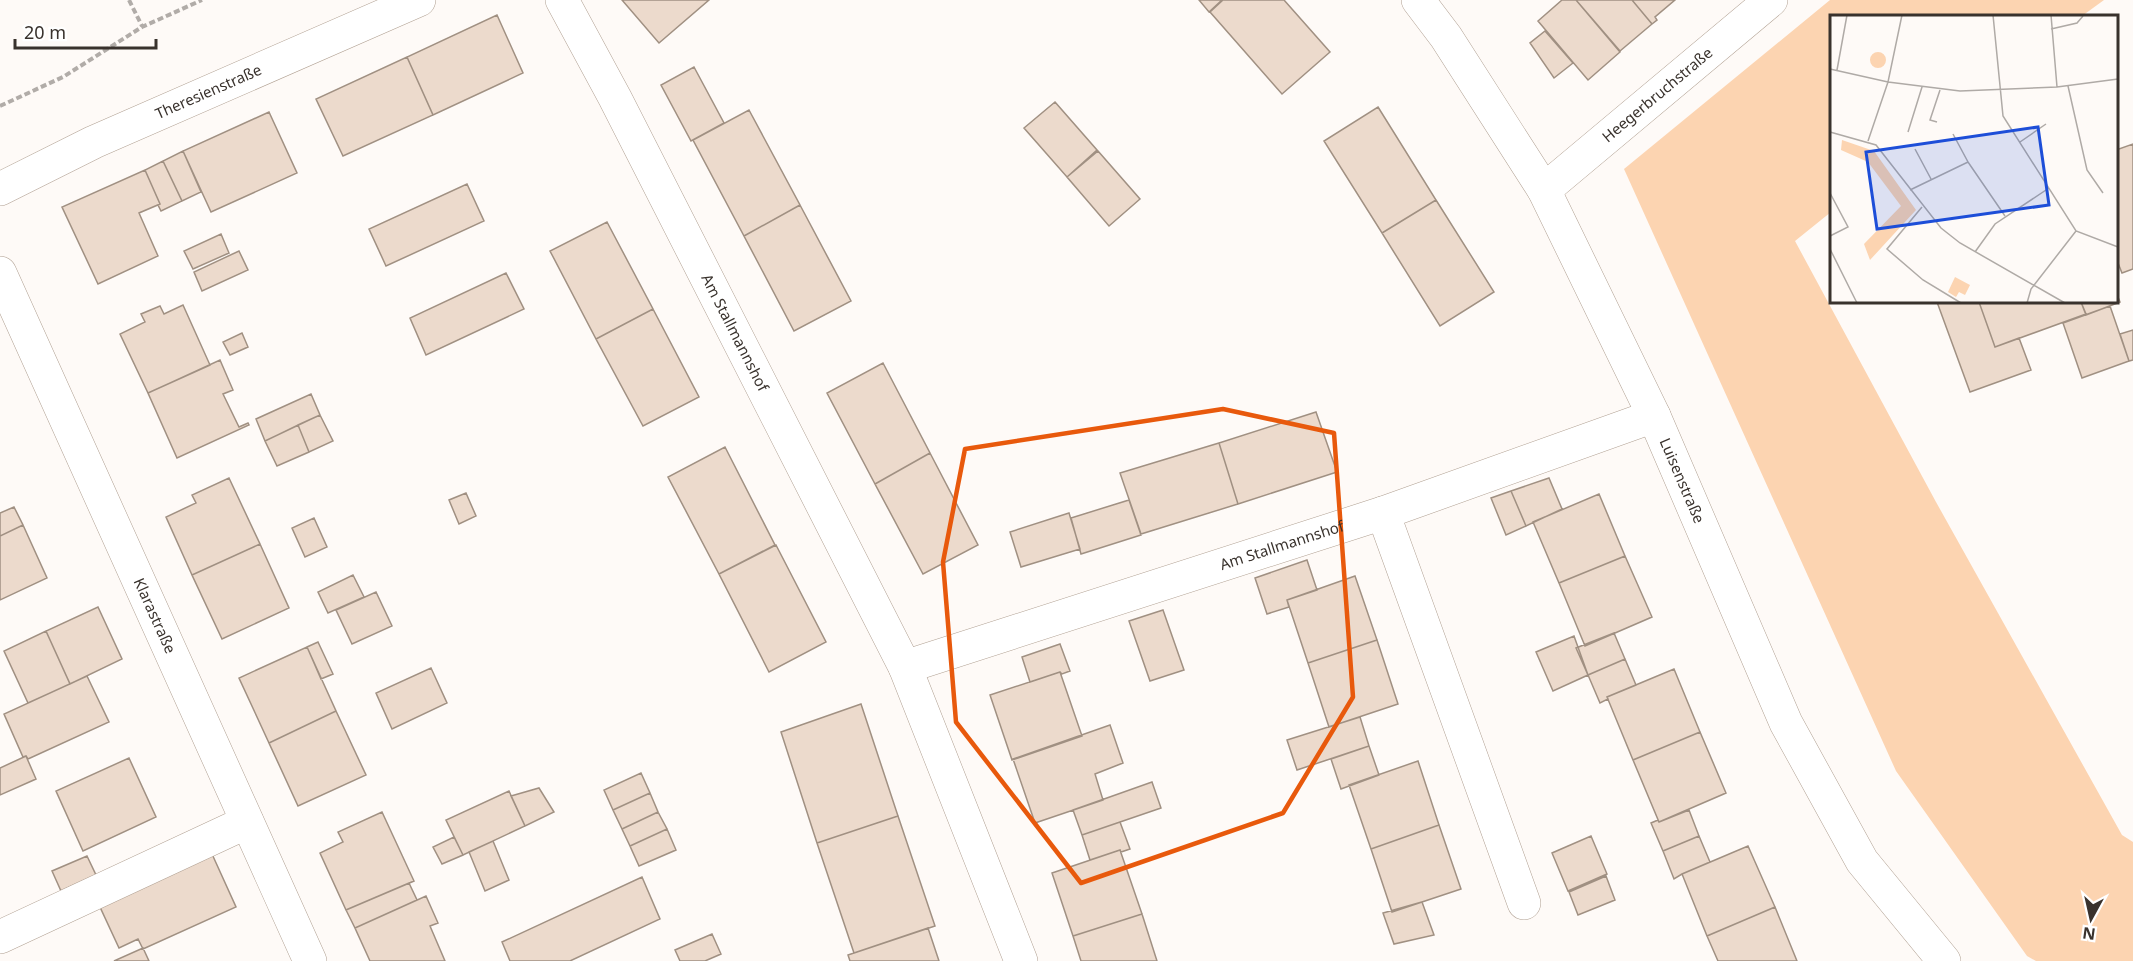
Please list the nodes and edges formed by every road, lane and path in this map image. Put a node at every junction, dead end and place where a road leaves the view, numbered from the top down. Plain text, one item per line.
1 (129, 0) edge
2 (202, 0) edge
3 (419, 0) edge
4 (562, 0) edge
5 (1418, 0) edge
6 (1771, 0) edge
7 (142, 27) junction
8 (0, 106) edge
9 (0, 189) edge
10 (1544, 190) junction
11 (0, 273) edge
12 (1654, 416) junction
13 (1383, 513) junction
14 (905, 667) junction
15 (247, 822) junction
16 (1524, 903) dead end
17 (0, 937) edge
18 (310, 961) edge
19 (1021, 961) edge
20 (1944, 961) edge

1 - 7 path
2 - 7 path
3 - 9 street, Theresienstraße
4 - 14 street, Am Stallmannshof
5 - 10 street, Luisenstraße
6 - 10 street, Heegerbruchstraße
7 - 8 path
10 - 12 street, Luisenstraße
11 - 15 street, Klarastraße
12 - 13 street, Am Stallmannshof
12 - 20 street, Luisenstraße
13 - 14 street, Am Stallmannshof
13 - 16 street
14 - 19 street, Am Stallmannshof
15 - 17 street
15 - 18 street, Klarastraße

